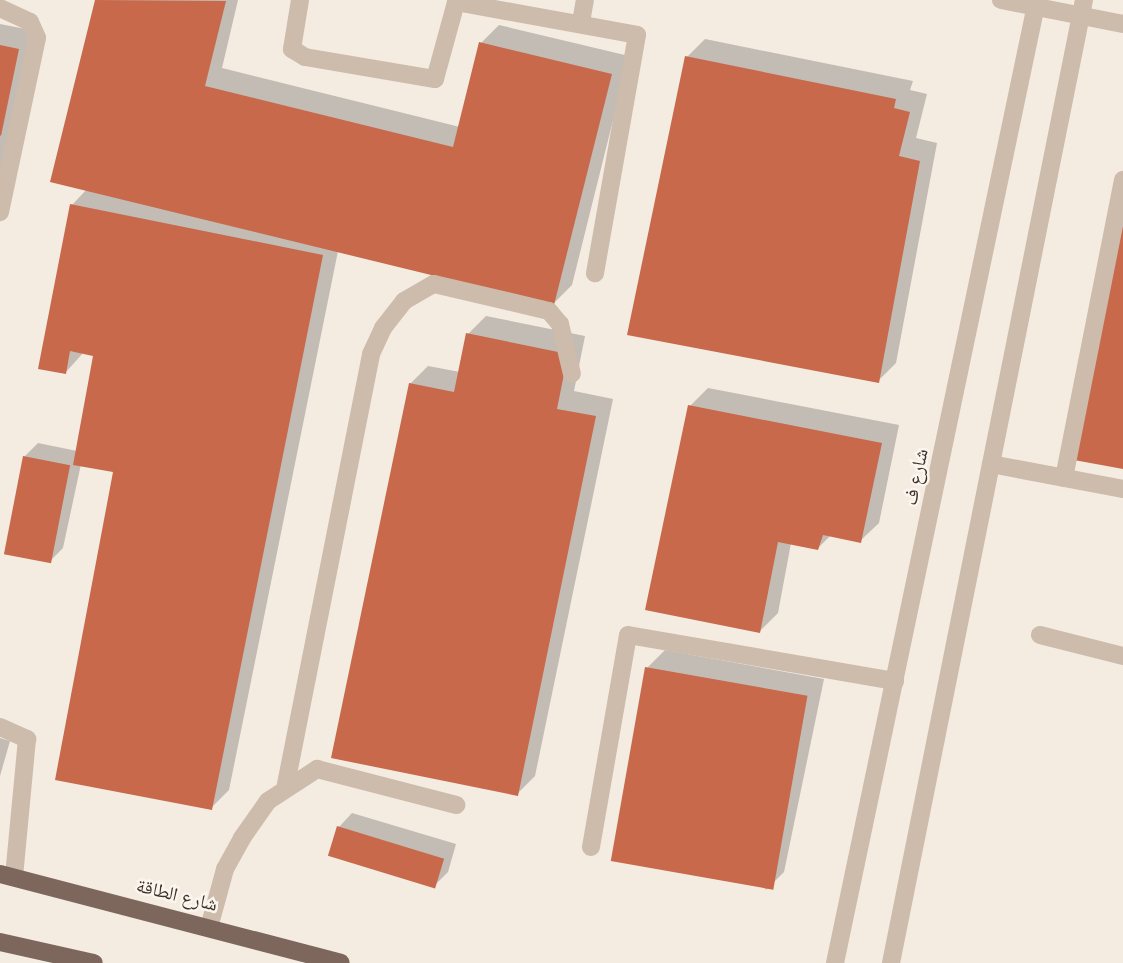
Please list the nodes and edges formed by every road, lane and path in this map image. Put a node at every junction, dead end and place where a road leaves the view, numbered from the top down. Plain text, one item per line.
1 (300, 0) edge
2 (585, 0) edge
3 (1000, 0) edge
4 (452, 1) edge
5 (1037, 3) edge
6 (0, 8) edge
7 (1082, 8) edge
8 (581, 22) junction
9 (1123, 24) edge
10 (1123, 180) edge
11 (0, 212) edge
12 (595, 273) dead end
13 (572, 374) dead end
14 (991, 464) junction
15 (1064, 478) junction
16 (1123, 488) edge
17 (1040, 635) dead end
18 (1123, 656) edge
19 (895, 681) junction
20 (0, 727) edge
21 (286, 784) junction
22 (456, 806) dead end
23 (590, 847) dead end
24 (7, 876) edge
25 (210, 924) junction
26 (0, 942) edge
27 (94, 963) edge
28 (341, 963) edge
29 (835, 963) edge
30 (891, 963) edge

1 - 4 street
2 - 8 street
3 - 5 street
4 - 8 street
5 - 7 street
5 - 19 street, شارع ف
6 - 11 street
7 - 9 street
7 - 14 street
8 - 12 street
10 - 15 street
13 - 21 street
14 - 15 street
14 - 30 street
15 - 16 street
17 - 18 street
19 - 23 street
19 - 29 street, شارع ف
20 - 24 street
21 - 22 street
21 - 25 street
24 - 25 main road, شارع الطاقة
25 - 28 main road, شارع الطاقة
26 - 27 main road

